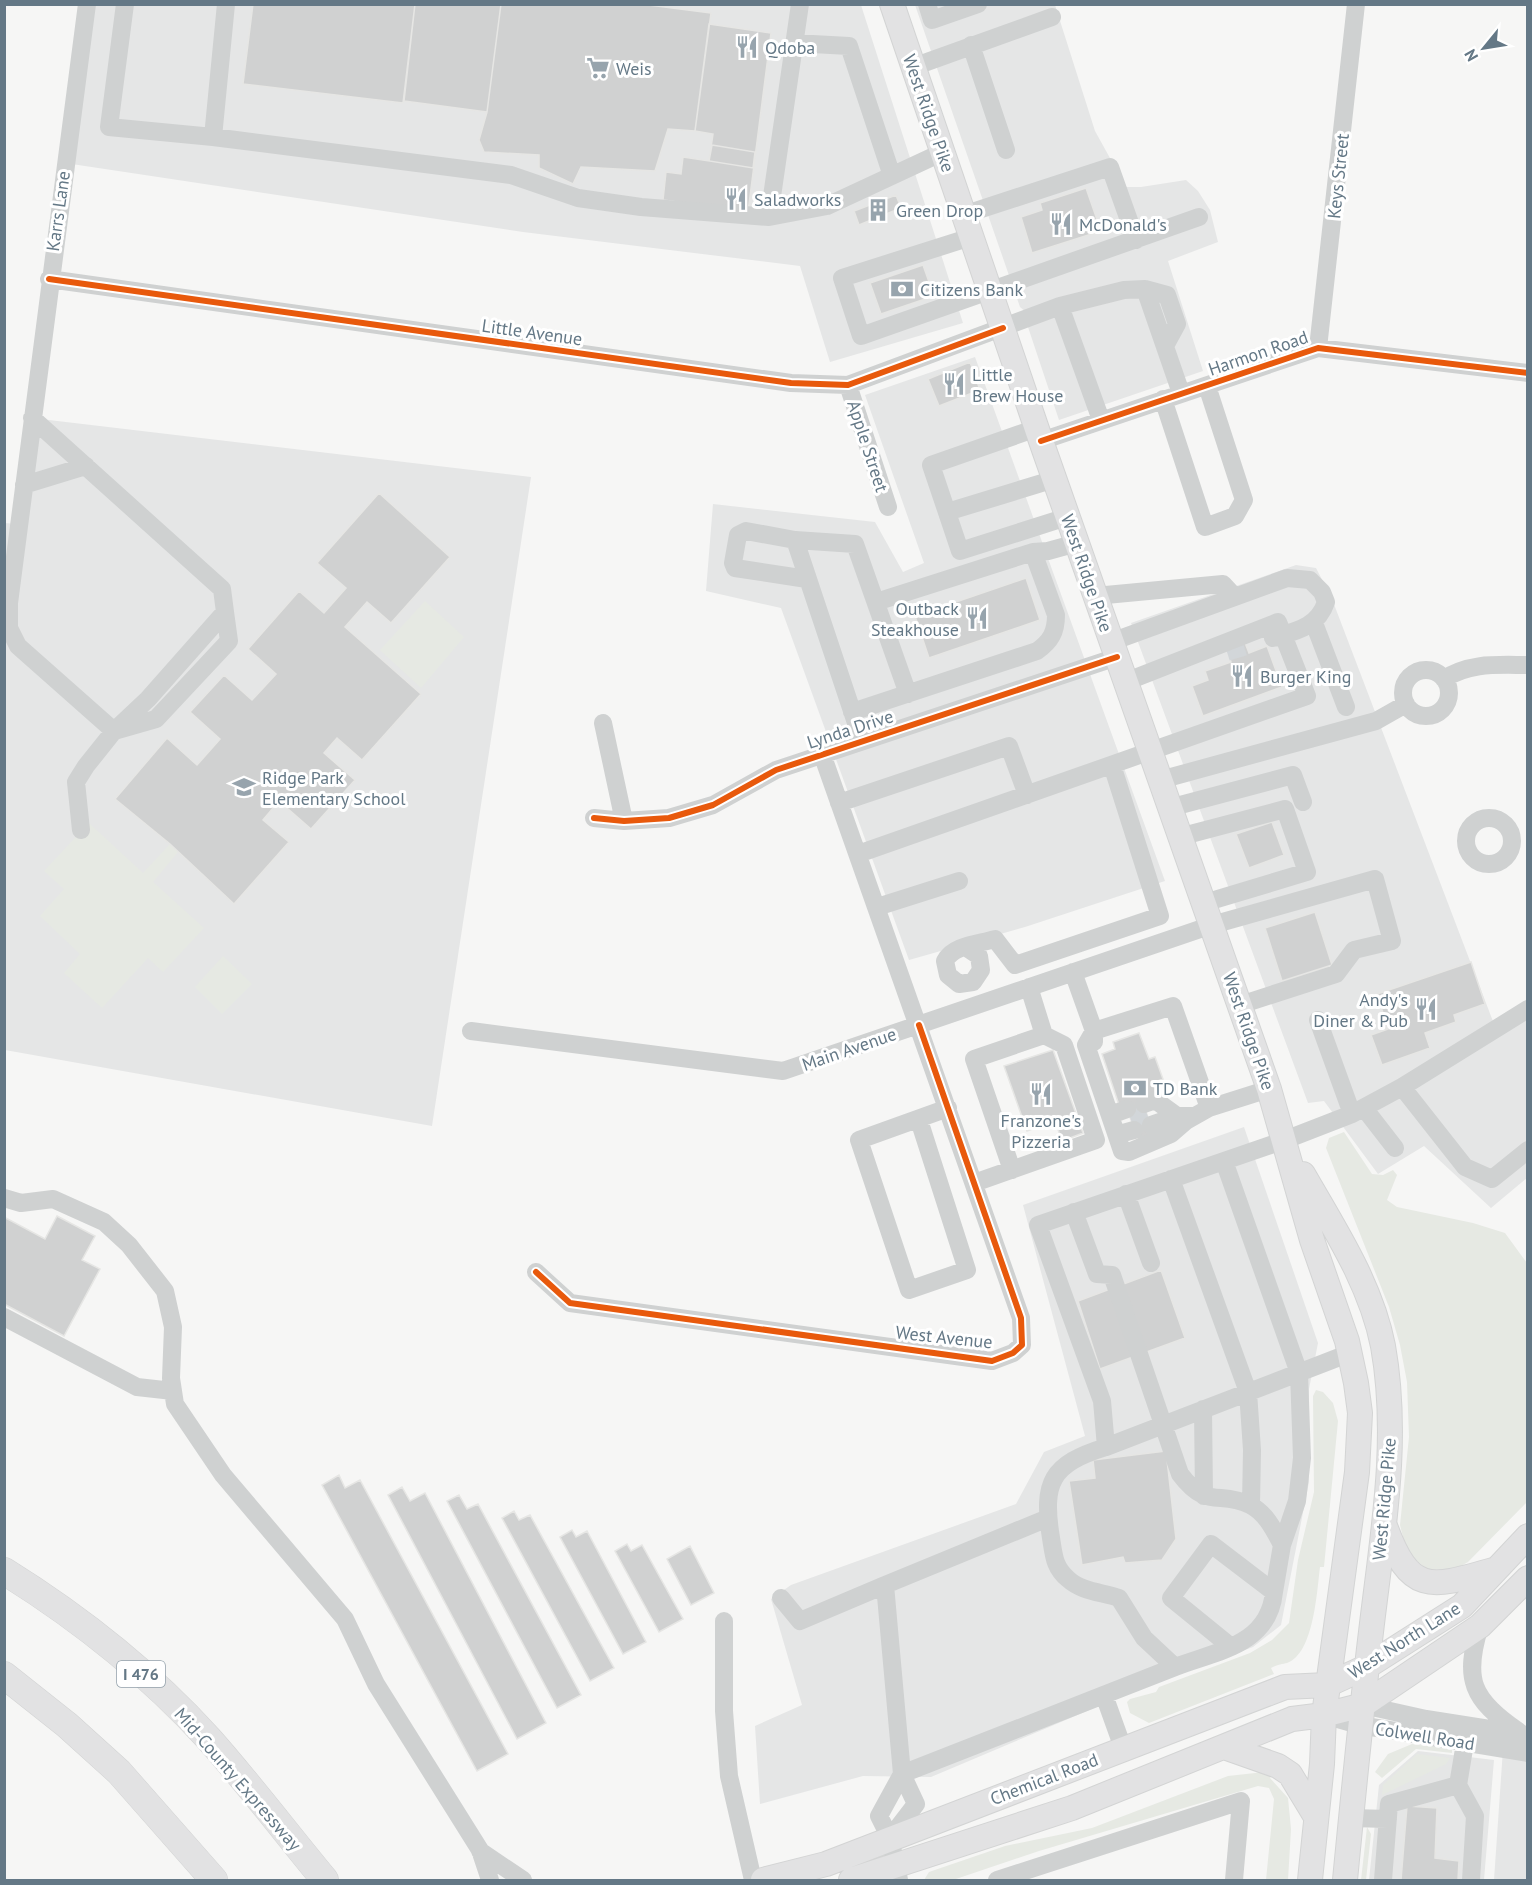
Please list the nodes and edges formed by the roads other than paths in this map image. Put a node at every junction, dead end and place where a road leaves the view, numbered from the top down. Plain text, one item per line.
1 (87, 4) edge
2 (125, 4) edge
3 (226, 4) edge
4 (800, 4) edge
5 (892, 4) edge
6 (927, 4) edge
7 (978, 4) edge
8 (1356, 4) edge
9 (1052, 17) dead end
10 (794, 43) junction
11 (971, 45) junction
12 (914, 67) junction
13 (213, 137) junction
14 (1006, 150) dead end
15 (943, 152) junction
16 (892, 176) junction
17 (769, 217) junction
18 (1199, 217) dead end
19 (967, 226) junction
20 (1136, 240) junction
21 (49, 279) junction
22 (990, 292) junction
23 (1060, 306) junction
24 (1003, 328) junction
25 (1318, 348) junction
26 (1527, 373) edge
27 (848, 386) junction
28 (1207, 386) junction
29 (1181, 393) junction
30 (1163, 399) junction
31 (32, 418) junction
32 (1101, 420) junction
33 (1039, 435) junction
34 (86, 466) junction
35 (1055, 479) junction
36 (24, 485) junction
37 (888, 507) dead end
38 (947, 512) junction
39 (1067, 517) junction
40 (795, 540) junction
41 (1077, 543) junction
42 (1033, 552) junction
43 (807, 579) junction
44 (1095, 596) junction
45 (1235, 597) junction
46 (876, 602) junction
47 (1314, 623) junction
48 (1283, 635) junction
49 (1246, 646) tunnel mouth
50 (1114, 650) junction
51 (1227, 652) tunnel mouth
52 (1198, 653) junction
53 (1527, 665) edge
54 (1444, 679) junction
55 (1125, 682) junction
56 (908, 694) junction
57 (1406, 704) junction
58 (1346, 707) dead end
59 (852, 712) junction
60 (603, 723) dead end
61 (114, 731) junction
62 (862, 741) junction
63 (1150, 752) junction
64 (822, 754) junction
65 (1112, 765) junction
66 (1160, 780) junction
67 (1027, 795) junction
68 (1303, 802) dead end
69 (839, 803) junction
70 (1169, 808) junction
71 (594, 818) dead end
72 (624, 821) junction
73 (81, 830) dead end
74 (1179, 837) junction
75 (858, 854) junction
76 (959, 881) dead end
77 (877, 907) junction
78 (1208, 914) junction
79 (1107, 934) junction
80 (967, 948) junction
81 (1116, 957) junction
82 (1073, 972) junction
83 (959, 984) junction
84 (1029, 987) junction
85 (1240, 1005) junction
86 (967, 1008) junction
87 (1527, 1009) edge
88 (1318, 1020) dead end
89 (919, 1025) junction
90 (471, 1031) dead end
91 (1044, 1035) junction
92 (1094, 1040) junction
93 (1402, 1088) junction
94 (1269, 1089) junction
95 (948, 1108) junction
96 (1358, 1111) junction
97 (1192, 1115) junction
98 (919, 1120) junction
99 (1135, 1122) junction
100 (1285, 1140) junction
101 (1395, 1148) dead end
102 (1527, 1150) edge
103 (1224, 1161) junction
104 (1012, 1170) junction
105 (1171, 1179) junction
106 (974, 1183) junction
107 (1126, 1194) junction
108 (4, 1198) edge
109 (1074, 1212) junction
110 (1151, 1263) dead end
111 (536, 1272) dead end
112 (4, 1317) edge
113 (1350, 1353) junction
114 (1299, 1373) junction
115 (173, 1391) junction
116 (1248, 1392) junction
117 (1203, 1409) junction
118 (1165, 1424) junction
119 (1106, 1447) junction
120 (1204, 1496) junction
121 (1251, 1505) junction
122 (1048, 1518) junction
123 (1384, 1524) junction
124 (1527, 1536) edge
125 (1282, 1545) junction
126 (1493, 1570) junction
127 (4, 1571) edge
128 (1527, 1578) edge
129 (885, 1585) junction
130 (1274, 1592) junction
131 (781, 1598) dead end
132 (724, 1621) dead end
133 (1480, 1626) junction
134 (1230, 1646) junction
135 (1175, 1667) junction
136 (1366, 1667) junction
137 (4, 1675) edge
138 (1327, 1685) junction
139 (1104, 1695) junction
140 (1323, 1715) junction
141 (1361, 1715) junction
142 (1525, 1734) edge
143 (1465, 1743) junction
144 (1224, 1747) junction
145 (1124, 1748) junction
146 (1527, 1753) edge
147 (902, 1774) junction
148 (1458, 1785) junction
149 (1316, 1817) junction
150 (1351, 1818) junction
151 (1388, 1819) junction
152 (890, 1838) junction
153 (480, 1850) junction
154 (897, 1874) edge
155 (214, 1881) edge
156 (325, 1881) edge
157 (490, 1881) edge
158 (523, 1881) edge
159 (753, 1881) edge
160 (763, 1881) edge
161 (851, 1881) edge
162 (997, 1881) edge
163 (1234, 1881) edge
164 (1310, 1881) edge
165 (1345, 1881) edge
166 (1383, 1881) edge
167 (1471, 1881) edge

1 - 21 street, Karrs Lane
2 - 13 street
3 - 13 street
4 - 10 street
5 - 12 main road, West Ridge Pike
6 - 7 street
8 - 25 street, Keys Street
9 - 11 street
10 - 16 street
10 - 17 street
11 - 12 street
11 - 14 street
12 - 15 main road, West Ridge Pike
13 - 17 street
15 - 16 street
15 - 19 main road, West Ridge Pike
16 - 17 street
18 - 20 street
19 - 20 street
19 - 22 main road, West Ridge Pike
19 - 22 street
20 - 22 street
21 - 27 street, Little Avenue
21 - 31 street, Karrs Lane
22 - 24 main road, West Ridge Pike
23 - 24 street, Little Avenue
23 - 29 street, Little Avenue
23 - 32 street
24 - 27 street, Little Avenue
24 - 33 main road, West Ridge Pike
25 - 26 street, Harmon Road
25 - 28 street, Harmon Road
27 - 37 street, Apple Street
28 - 29 street, Harmon Road
28 - 30 street
29 - 30 street, Harmon Road
30 - 32 street, Harmon Road
31 - 34 street
31 - 36 street, Karrs Lane
32 - 33 street, Harmon Road
33 - 35 main road, West Ridge Pike
33 - 38 street, Harmon Road
34 - 36 street
34 - 61 street
35 - 38 street
35 - 39 main road, West Ridge Pike
36 - 61 street, Karrs Lane
38 - 39 street
39 - 41 main road, West Ridge Pike
40 - 43 street
40 - 43 street
40 - 46 street
41 - 42 street
41 - 44 main road, West Ridge Pike
42 - 46 street
42 - 56 street
43 - 59 street
44 - 45 street
44 - 50 main road, West Ridge Pike
45 - 47 street, Lynda Drive
45 - 50 street, Lynda Drive
46 - 56 street
47 - 48 street
47 - 58 street
48 - 49 street
48 - 52 street
48 - 63 street
50 - 55 main road, West Ridge Pike
50 - 62 street, Lynda Drive
51 - 52 street
52 - 55 street
53 - 54 street
54 - 57 street
54 - 57 street
55 - 63 main road, West Ridge Pike
56 - 59 street
57 - 66 street
59 - 62 street
60 - 72 street
61 - 73 street
62 - 64 street, Lynda Drive
63 - 65 street
63 - 66 main road, West Ridge Pike
64 - 69 street, West Avenue
64 - 72 street, Lynda Drive
65 - 67 street
65 - 79 street
66 - 70 main road, West Ridge Pike
67 - 69 street
67 - 75 street
68 - 70 street
69 - 75 street, West Avenue
70 - 74 main road, West Ridge Pike
71 - 72 street, Lynda Drive
74 - 78 main road, West Ridge Pike
74 - 78 street
75 - 77 street, West Avenue
76 - 77 street
77 - 89 street, West Avenue
78 - 81 street, Main Avenue
78 - 85 main road, West Ridge Pike
78 - 85 street
79 - 80 street
79 - 81 street
80 - 83 street
80 - 83 street
81 - 82 street, Main Avenue
82 - 84 street, Main Avenue
82 - 92 street
83 - 86 street
84 - 86 street, Main Avenue
84 - 91 street
85 - 94 main road, West Ridge Pike
86 - 89 street, Main Avenue
87 - 93 street
88 - 96 street
89 - 90 street, Main Avenue
89 - 95 street, West Avenue
91 - 104 street
91 - 104 street
92 - 97 street
92 - 97 street
92 - 99 street
93 - 96 street
93 - 102 street
94 - 97 street
94 - 100 main road, West Ridge Pike
95 - 98 street
95 - 106 street, West Avenue
96 - 100 street
96 - 101 street
97 - 99 street
97 - 99 street
98 - 98 street
100 - 103 street
100 - 113 main road, West Ridge Pike
100 - 123 main road, West Ridge Pike
103 - 105 street
103 - 114 street
104 - 106 street
105 - 107 street
105 - 116 street
106 - 111 street, West Avenue
107 - 109 street
107 - 110 street
108 - 115 street
109 - 118 street
109 - 119 street
112 - 115 street
113 - 114 street
113 - 138 main road, West Ridge Pike
114 - 116 street
114 - 125 street
115 - 153 street
116 - 117 street
116 - 121 street
117 - 118 street
117 - 120 street
118 - 119 street
118 - 120 street
119 - 122 street
120 - 121 street
121 - 125 street
122 - 129 street
122 - 135 street
123 - 126 main road
123 - 136 main road, West Ridge Pike
124 - 126 main road, West North Lane
125 - 130 street
126 - 136 main road, West North Lane
127 - 156 highway, Mid-County Expressway / I 476
128 - 133 main road, West North Lane
129 - 131 street
129 - 147 street
130 - 134 street
130 - 134 street
132 - 159 street
133 - 141 main road, West North Lane
133 - 142 street
134 - 135 street
135 - 139 street
136 - 138 main road, West North Lane
136 - 141 main road, West Ridge Pike
137 - 155 highway
138 - 140 main road, West Ridge Pike
138 - 141 main road
138 - 145 main road, Chemical Road
139 - 145 street
139 - 147 street
140 - 141 main road, West North Lane
140 - 144 main road, Chemical Road
140 - 149 main road, West Ridge Pike
141 - 142 street, Colwell Road
141 - 143 street, Colwell Road
141 - 150 main road, West Ridge Pike
143 - 146 street, Colwell Road
143 - 148 street
144 - 149 main road
144 - 154 main road, Chemical Road
145 - 152 main road, Chemical Road
147 - 152 street
147 - 152 street
148 - 151 street
148 - 167 street
149 - 164 main road, West Ridge Pike
150 - 151 street
150 - 165 main road, West Ridge Pike
151 - 166 street
152 - 154 street
152 - 160 main road, Chemical Road
153 - 157 street
153 - 158 street
154 - 161 main road, Chemical Road
162 - 163 street

